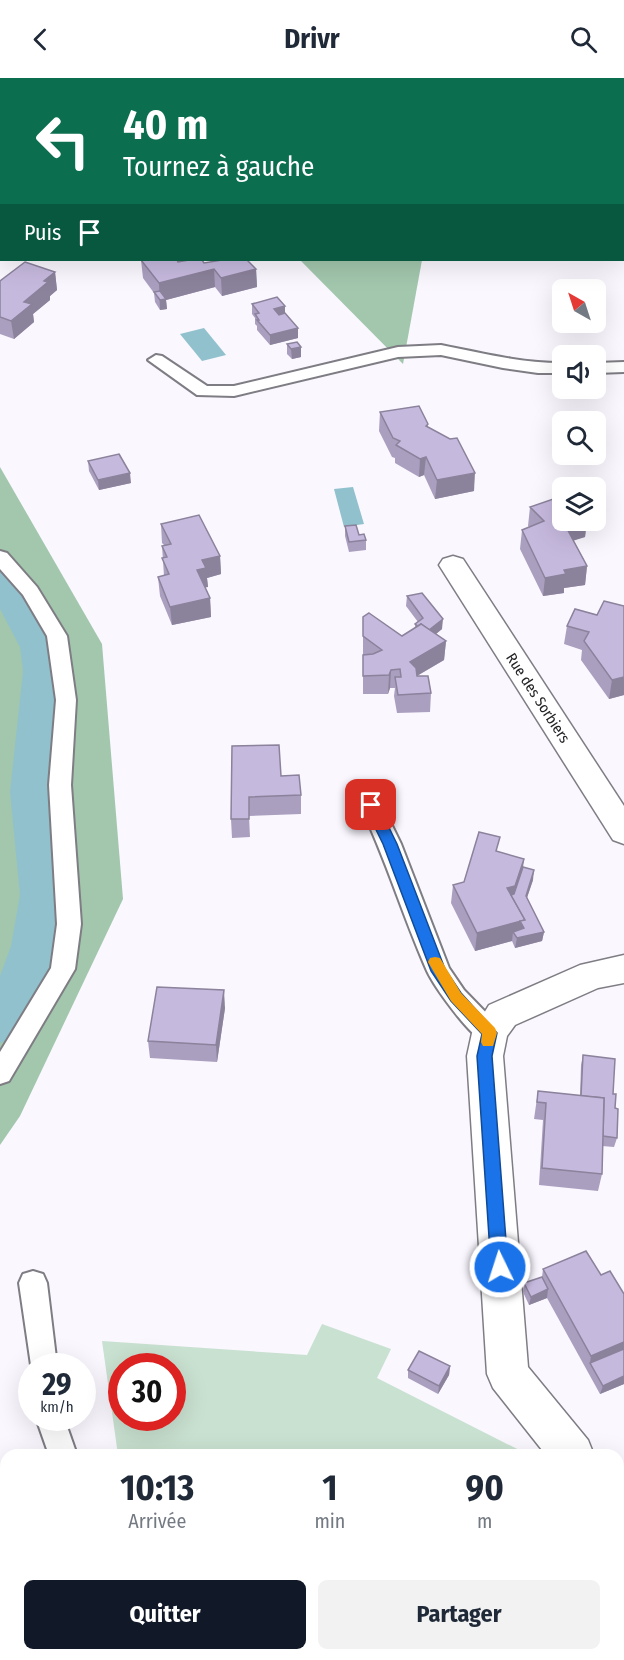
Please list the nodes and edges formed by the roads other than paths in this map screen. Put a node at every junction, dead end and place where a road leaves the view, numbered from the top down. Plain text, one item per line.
1 (156, 360) dead end
2 (552, 368) edge
3 (606, 368) edge
4 (624, 368) edge
5 (0, 557) edge
6 (453, 565) dead end
7 (371, 805) dead end
8 (624, 832) edge
9 (624, 969) edge
10 (490, 1033) junction
11 (0, 1074) edge
12 (33, 1283) dead end
13 (41, 1353) edge
14 (55, 1431) edge
15 (61, 1449) edge
16 (568, 1449) edge

1 - 2 lane
3 - 4 lane
5 - 11 lane
6 - 8 street, Rue des Sorbiers
7 - 10 lane
9 - 10 street
10 - 16 street
12 - 13 lane
14 - 15 lane

